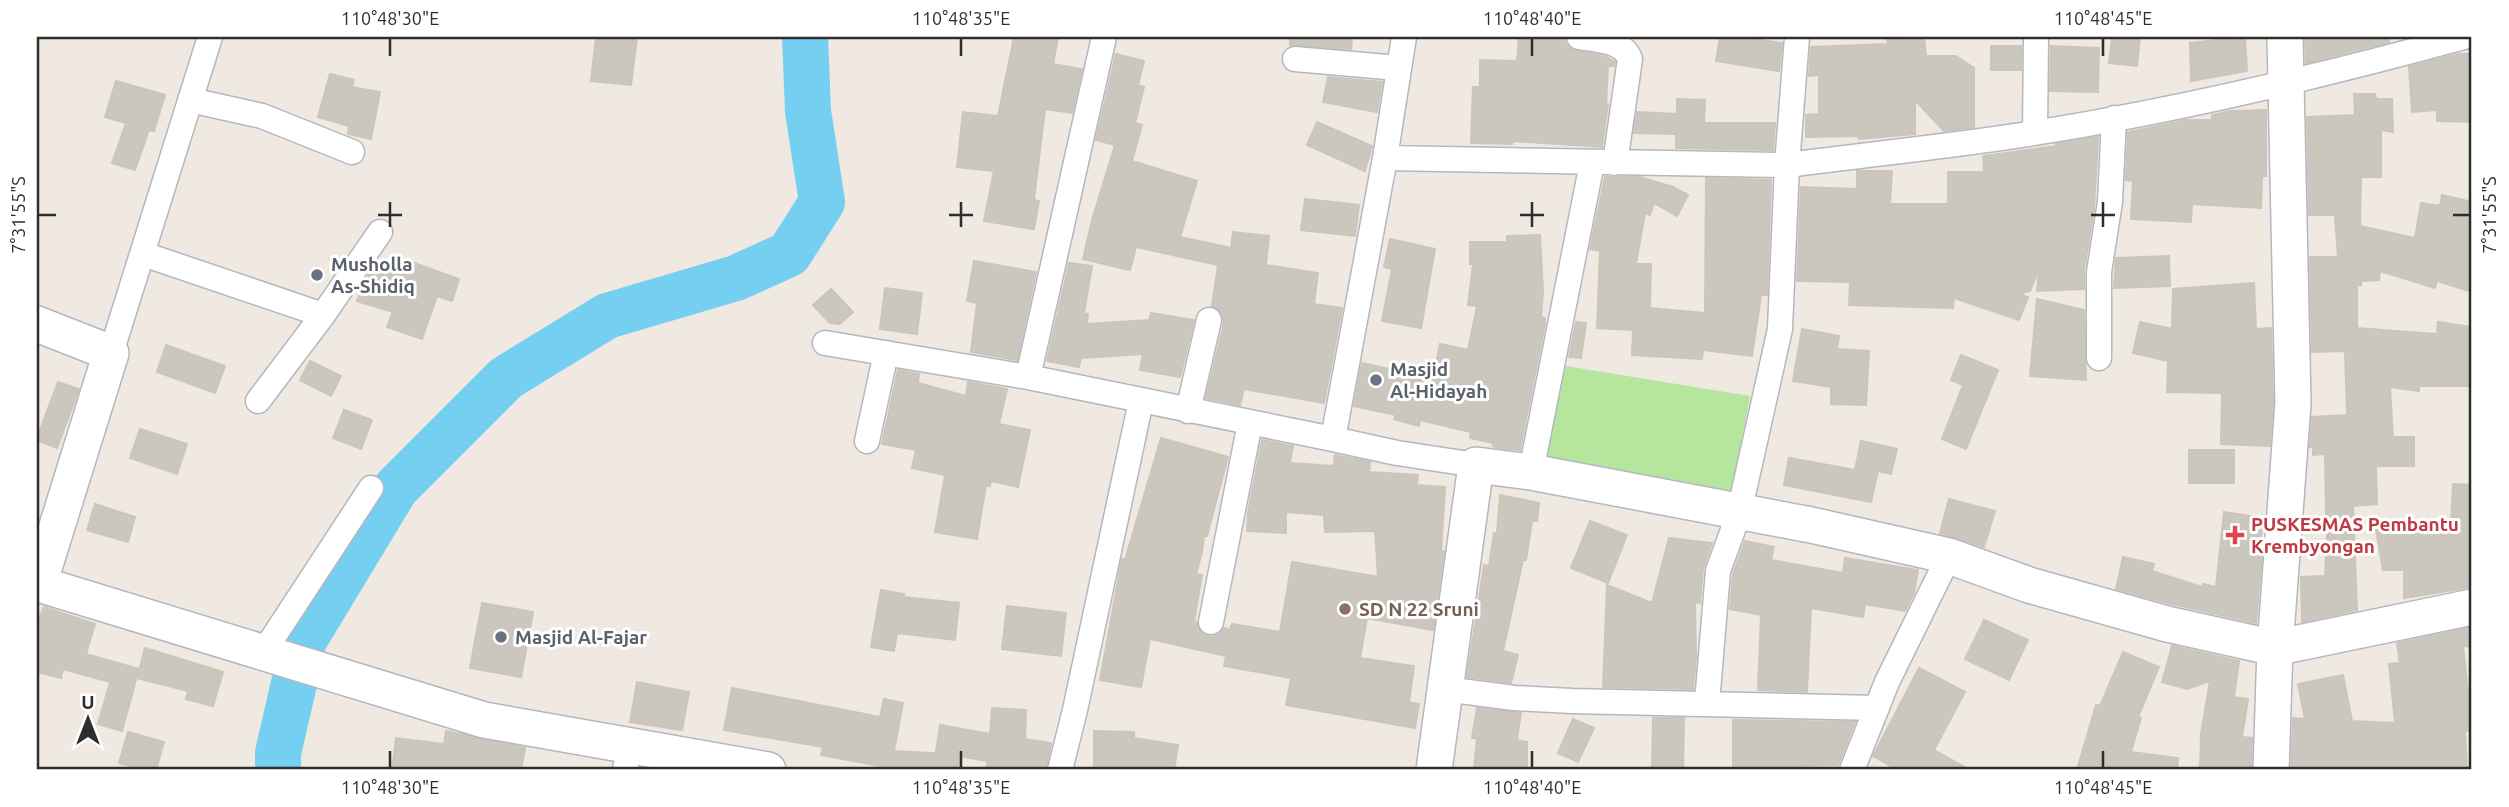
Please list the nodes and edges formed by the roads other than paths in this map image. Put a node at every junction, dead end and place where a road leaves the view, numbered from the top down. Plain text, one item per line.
1 (209, 37) edge
2 (1104, 37) edge
3 (1404, 37) edge
4 (1579, 37) edge
5 (1797, 37) edge
6 (2036, 37) edge
7 (2285, 37) edge
8 (2463, 37) edge
9 (1295, 59) dead end
10 (1398, 68) junction
11 (2287, 84) junction
12 (190, 100) junction
13 (2114, 118) junction
14 (2035, 133) junction
15 (352, 152) dead end
16 (1385, 158) junction
17 (1603, 163) junction
18 (1787, 165) junction
19 (380, 232) dead end
20 (143, 254) junction
21 (323, 314) junction
22 (1209, 320) dead end
23 (37, 324) edge
24 (825, 343) dead end
25 (111, 353) junction
26 (886, 353) junction
27 (2099, 358) dead end
28 (1028, 377) junction
29 (258, 401) dead end
30 (1141, 401) junction
31 (1188, 411) junction
32 (1250, 422) junction
33 (1333, 439) junction
34 (867, 441) dead end
35 (1476, 464) junction
36 (1531, 472) junction
37 (371, 488) dead end
38 (1739, 513) junction
39 (1949, 556) junction
40 (38, 587) edge
41 (2472, 607) edge
42 (1210, 622) dead end
43 (2275, 648) junction
44 (267, 654) junction
45 (1445, 689) junction
46 (1707, 703) junction
47 (1877, 708) junction
48 (627, 758) edge
49 (768, 770) edge
50 (1060, 770) edge
51 (1434, 770) edge
52 (1852, 770) edge
53 (2271, 770) edge

1 - 12 street
2 - 28 street
3 - 10 street
4 - 17 street
5 - 18 street
6 - 14 street
7 - 11 street
8 - 11 street
9 - 10 street
10 - 16 street
11 - 13 street
11 - 43 street
12 - 15 street
12 - 20 street
13 - 14 street
13 - 27 street
14 - 18 street
16 - 17 street
16 - 33 street
17 - 18 street
17 - 36 street
18 - 38 street
19 - 21 street
20 - 21 street
20 - 25 street
21 - 29 street
22 - 31 street
23 - 25 street
24 - 26 street
25 - 40 street
26 - 28 street
26 - 34 street
28 - 30 street
30 - 31 street
30 - 50 street
31 - 32 street
32 - 33 street
32 - 42 street
33 - 35 street
35 - 36 street
35 - 45 street
36 - 38 street
37 - 44 street
38 - 39 street
38 - 46 street
39 - 43 street
39 - 47 street
40 - 44 street
41 - 43 street
43 - 53 street
44 - 48 street
45 - 46 street
45 - 51 street
46 - 47 street
47 - 52 street
48 - 49 street

